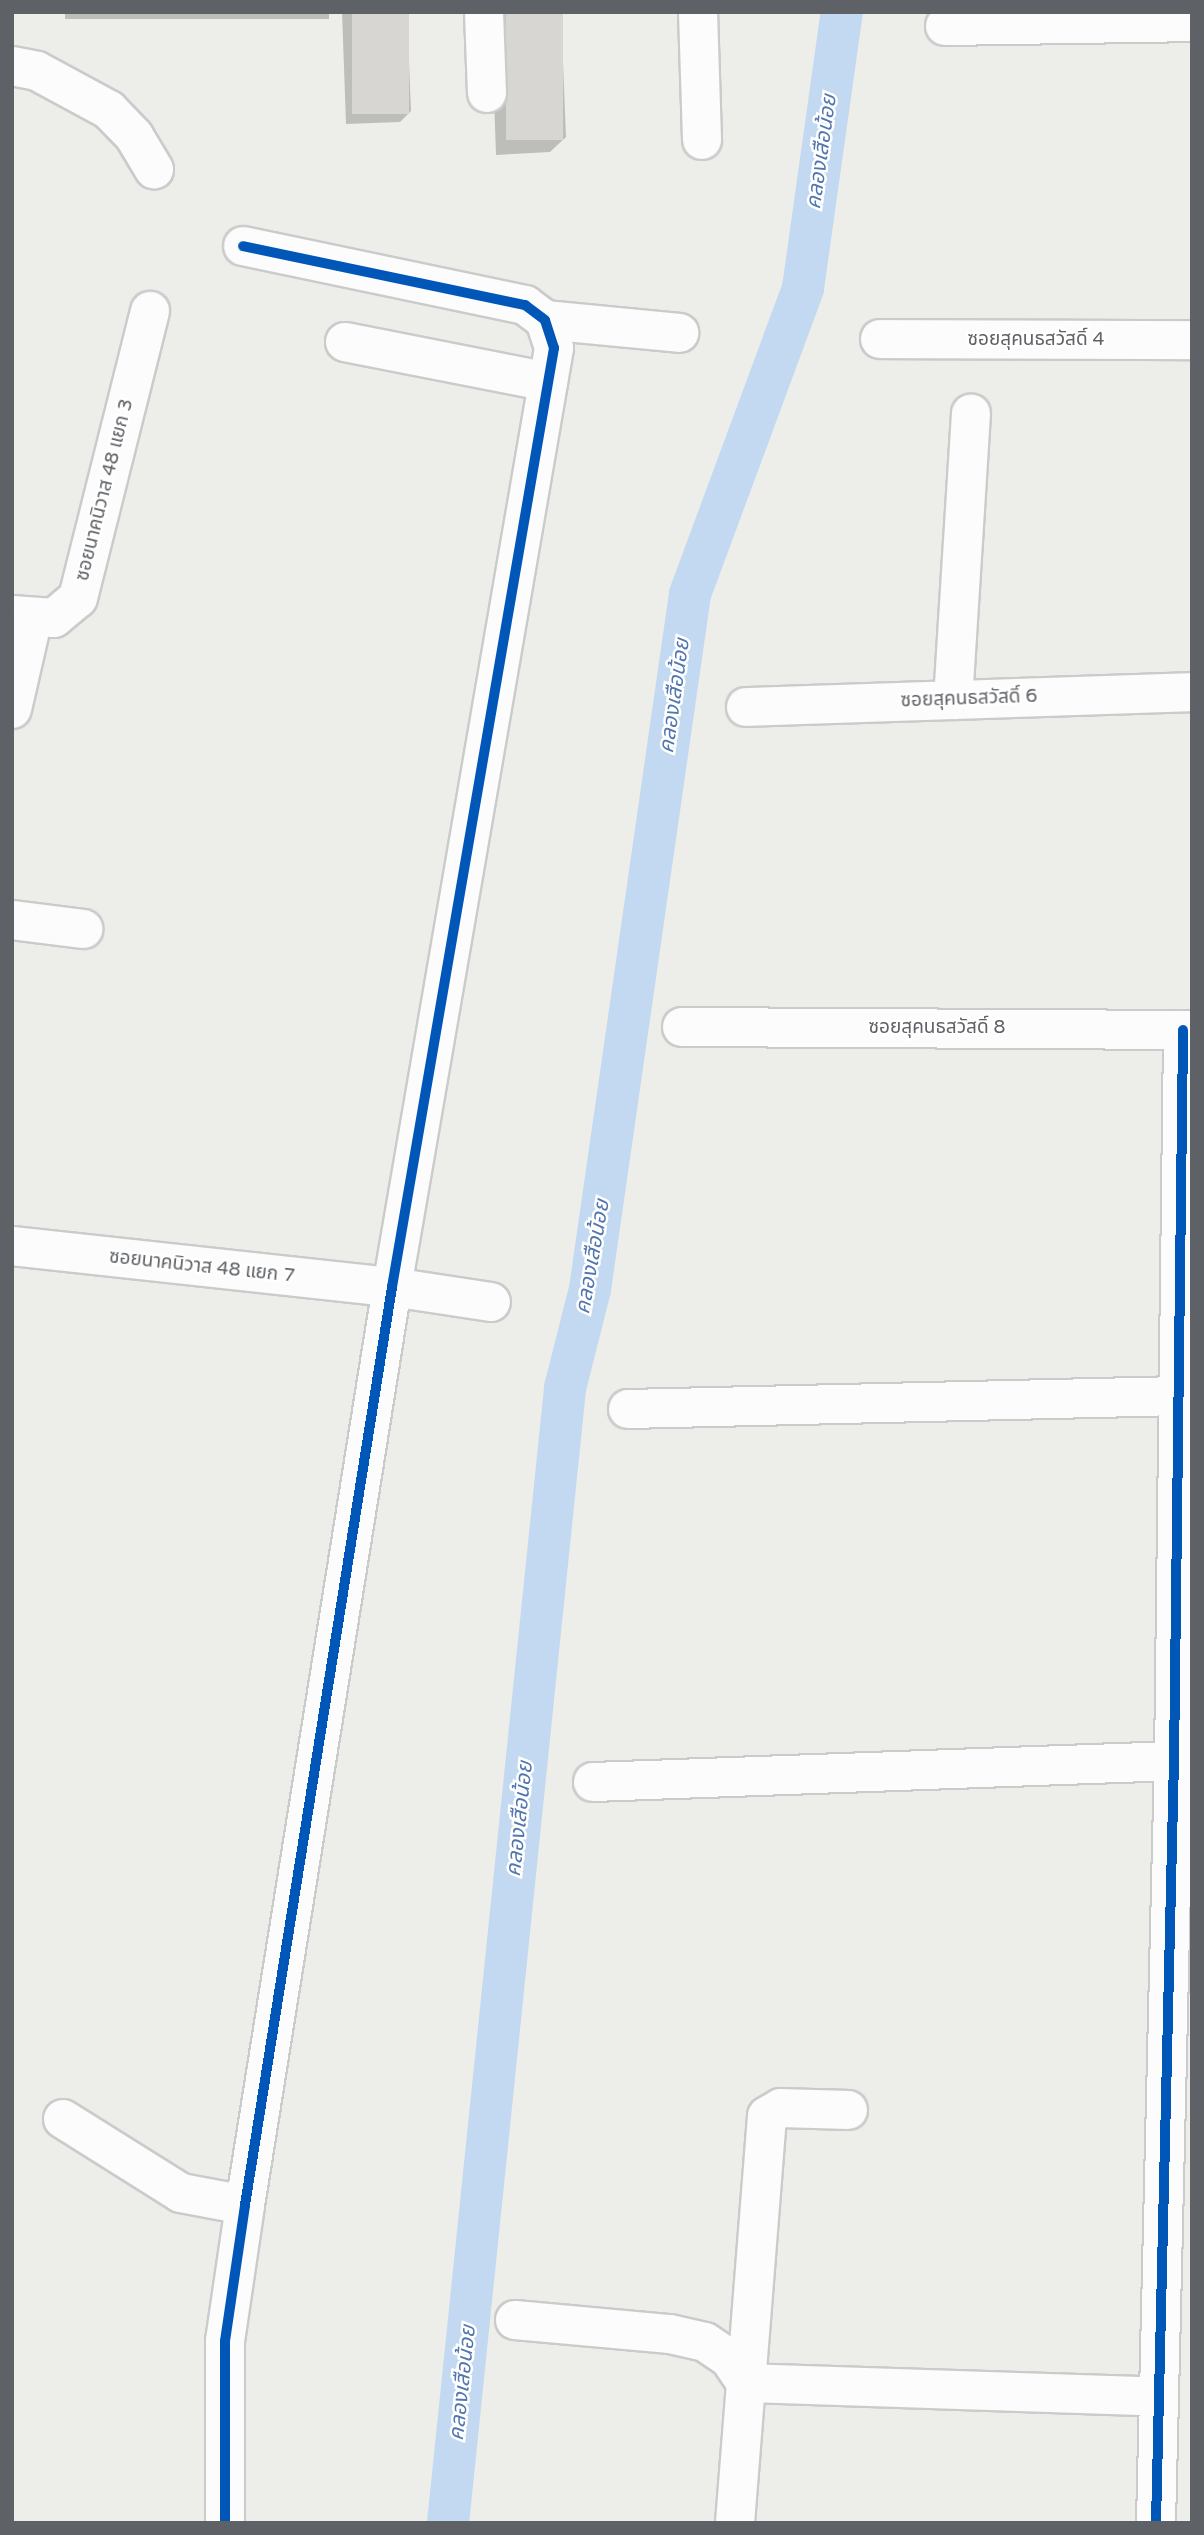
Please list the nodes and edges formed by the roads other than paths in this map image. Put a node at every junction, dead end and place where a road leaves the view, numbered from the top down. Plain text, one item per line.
1 (484, 12) edge
2 (698, 12) edge
3 (1192, 22) edge
4 (945, 26) dead end
5 (12, 66) edge
6 (487, 93) dead end
7 (702, 140) dead end
8 (154, 169) dead end
9 (243, 246) dead end
10 (150, 311) dead end
11 (545, 320) junction
12 (679, 332) dead end
13 (880, 339) dead end
14 (1192, 340) edge
15 (345, 342) dead end
16 (548, 382) junction
17 (971, 414) dead end
18 (23, 616) edge
19 (1192, 692) edge
20 (953, 700) junction
21 (746, 706) dead end
22 (12, 709) edge
23 (12, 920) edge
24 (83, 929) dead end
25 (682, 1027) dead end
26 (1187, 1030) edge
27 (12, 1246) edge
28 (392, 1287) junction
29 (491, 1302) dead end
30 (1178, 1396) junction
31 (628, 1409) dead end
32 (1174, 1761) junction
33 (593, 1782) dead end
34 (848, 2110) dead end
35 (63, 2119) dead end
36 (245, 2205) junction
37 (515, 2320) dead end
38 (746, 2383) junction
39 (1159, 2397) junction
40 (225, 2523) edge
41 (735, 2523) edge
42 (1156, 2523) edge

1 - 6 street
2 - 7 street
3 - 4 street
5 - 8 street
9 - 11 street
10 - 18 street, ซอยนาคนิวาส 48 แยก 3
11 - 12 street
11 - 16 street
13 - 14 street, ซอยสุคนธสวัสดิ์ 4
15 - 16 street
16 - 28 street
17 - 20 street
18 - 22 street
19 - 20 street, ซอยสุคนธสวัสดิ์ 6
20 - 21 street, ซอยสุคนธสวัสดิ์ 6
23 - 24 street
25 - 26 street, ซอยสุคนธสวัสดิ์ 8
26 - 30 street
27 - 28 street, ซอยนาคนิวาส 48 แยก 7
28 - 29 street, ซอยนาคนิวาส 48 แยก 7
28 - 36 street
30 - 31 street
30 - 32 street
32 - 33 street
32 - 39 street
34 - 38 street
35 - 36 street
36 - 40 street
37 - 38 street
38 - 39 street
38 - 41 street
39 - 42 street

